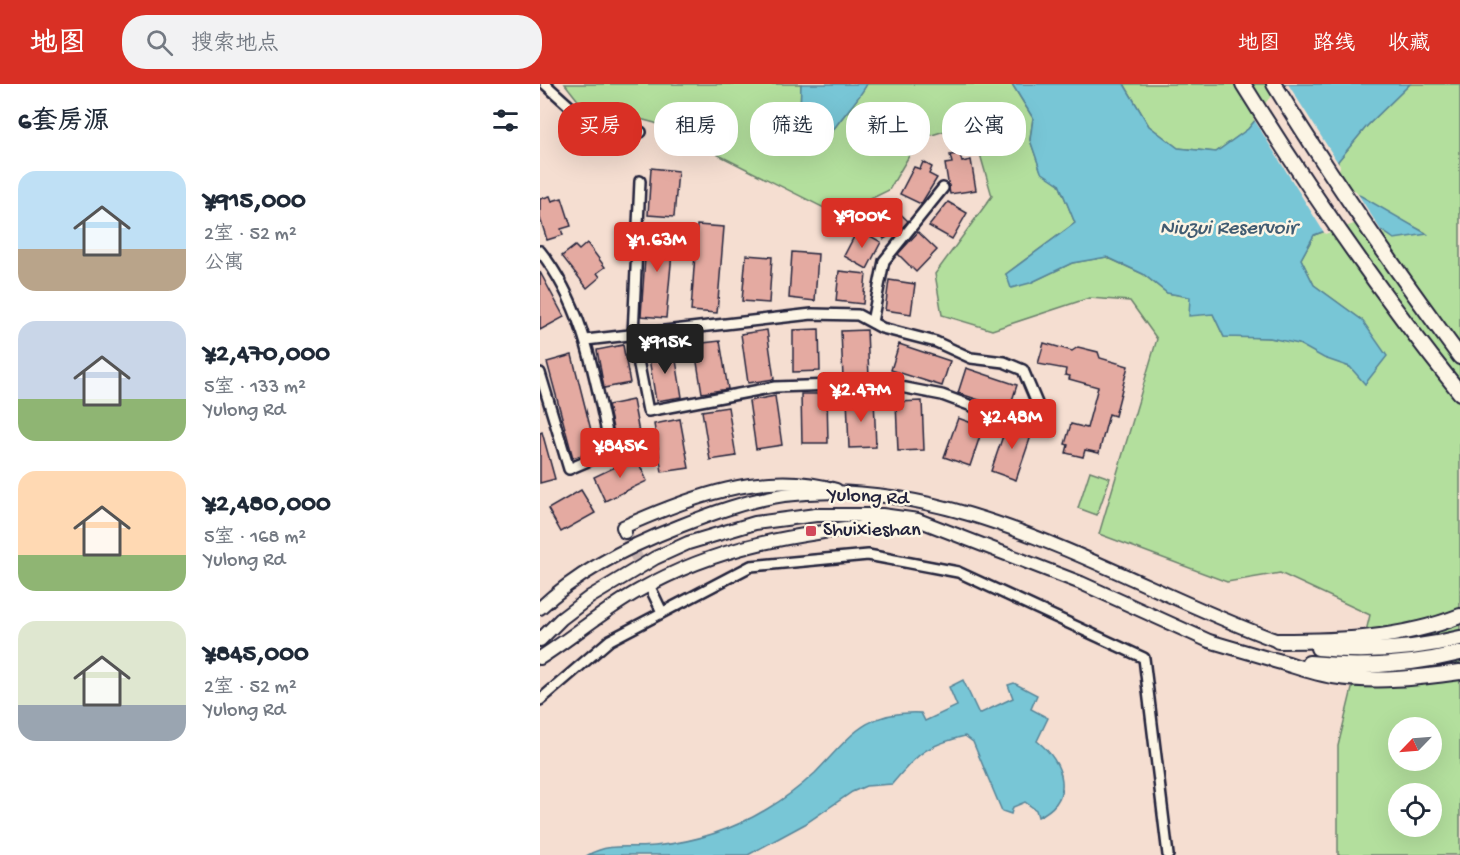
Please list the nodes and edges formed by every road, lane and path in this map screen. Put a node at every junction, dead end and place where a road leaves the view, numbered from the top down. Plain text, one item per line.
1 (545, 84) edge
2 (1244, 84) edge
3 (1274, 84) edge
4 (565, 102) edge
5 (640, 181) dead end
6 (942, 188) dead end
7 (540, 251) edge
8 (872, 322) junction
9 (633, 335) junction
10 (586, 340) junction
11 (1460, 357) edge
12 (540, 373) edge
13 (1458, 391) edge
14 (846, 493) junction
15 (918, 520) junction
16 (625, 532) dead end
17 (646, 579) junction
18 (540, 608) edge
19 (662, 612) junction
20 (1460, 616) edge
21 (1460, 638) edge
22 (540, 640) edge
23 (1278, 641) junction
24 (1460, 653) edge
25 (540, 658) edge
26 (1274, 660) junction
27 (1460, 672) edge
28 (540, 700) edge
29 (1168, 855) edge

1 - 4 street
2 - 13 highway
3 - 11 highway
5 - 9 street
6 - 8 street
7 - 10 street
8 - 9 street
8 - 9 street
9 - 10 street
10 - 12 street
14 - 16 main road
14 - 18 main road, Yulong Rd
14 - 23 main road, Yulong Rd
15 - 17 main road
15 - 22 main road, Yulong Rd
15 - 26 main road, Yulong Rd
17 - 19 street
17 - 25 main road
19 - 28 street
19 - 29 street
20 - 23 highway
21 - 23 highway
24 - 26 highway
26 - 27 highway

